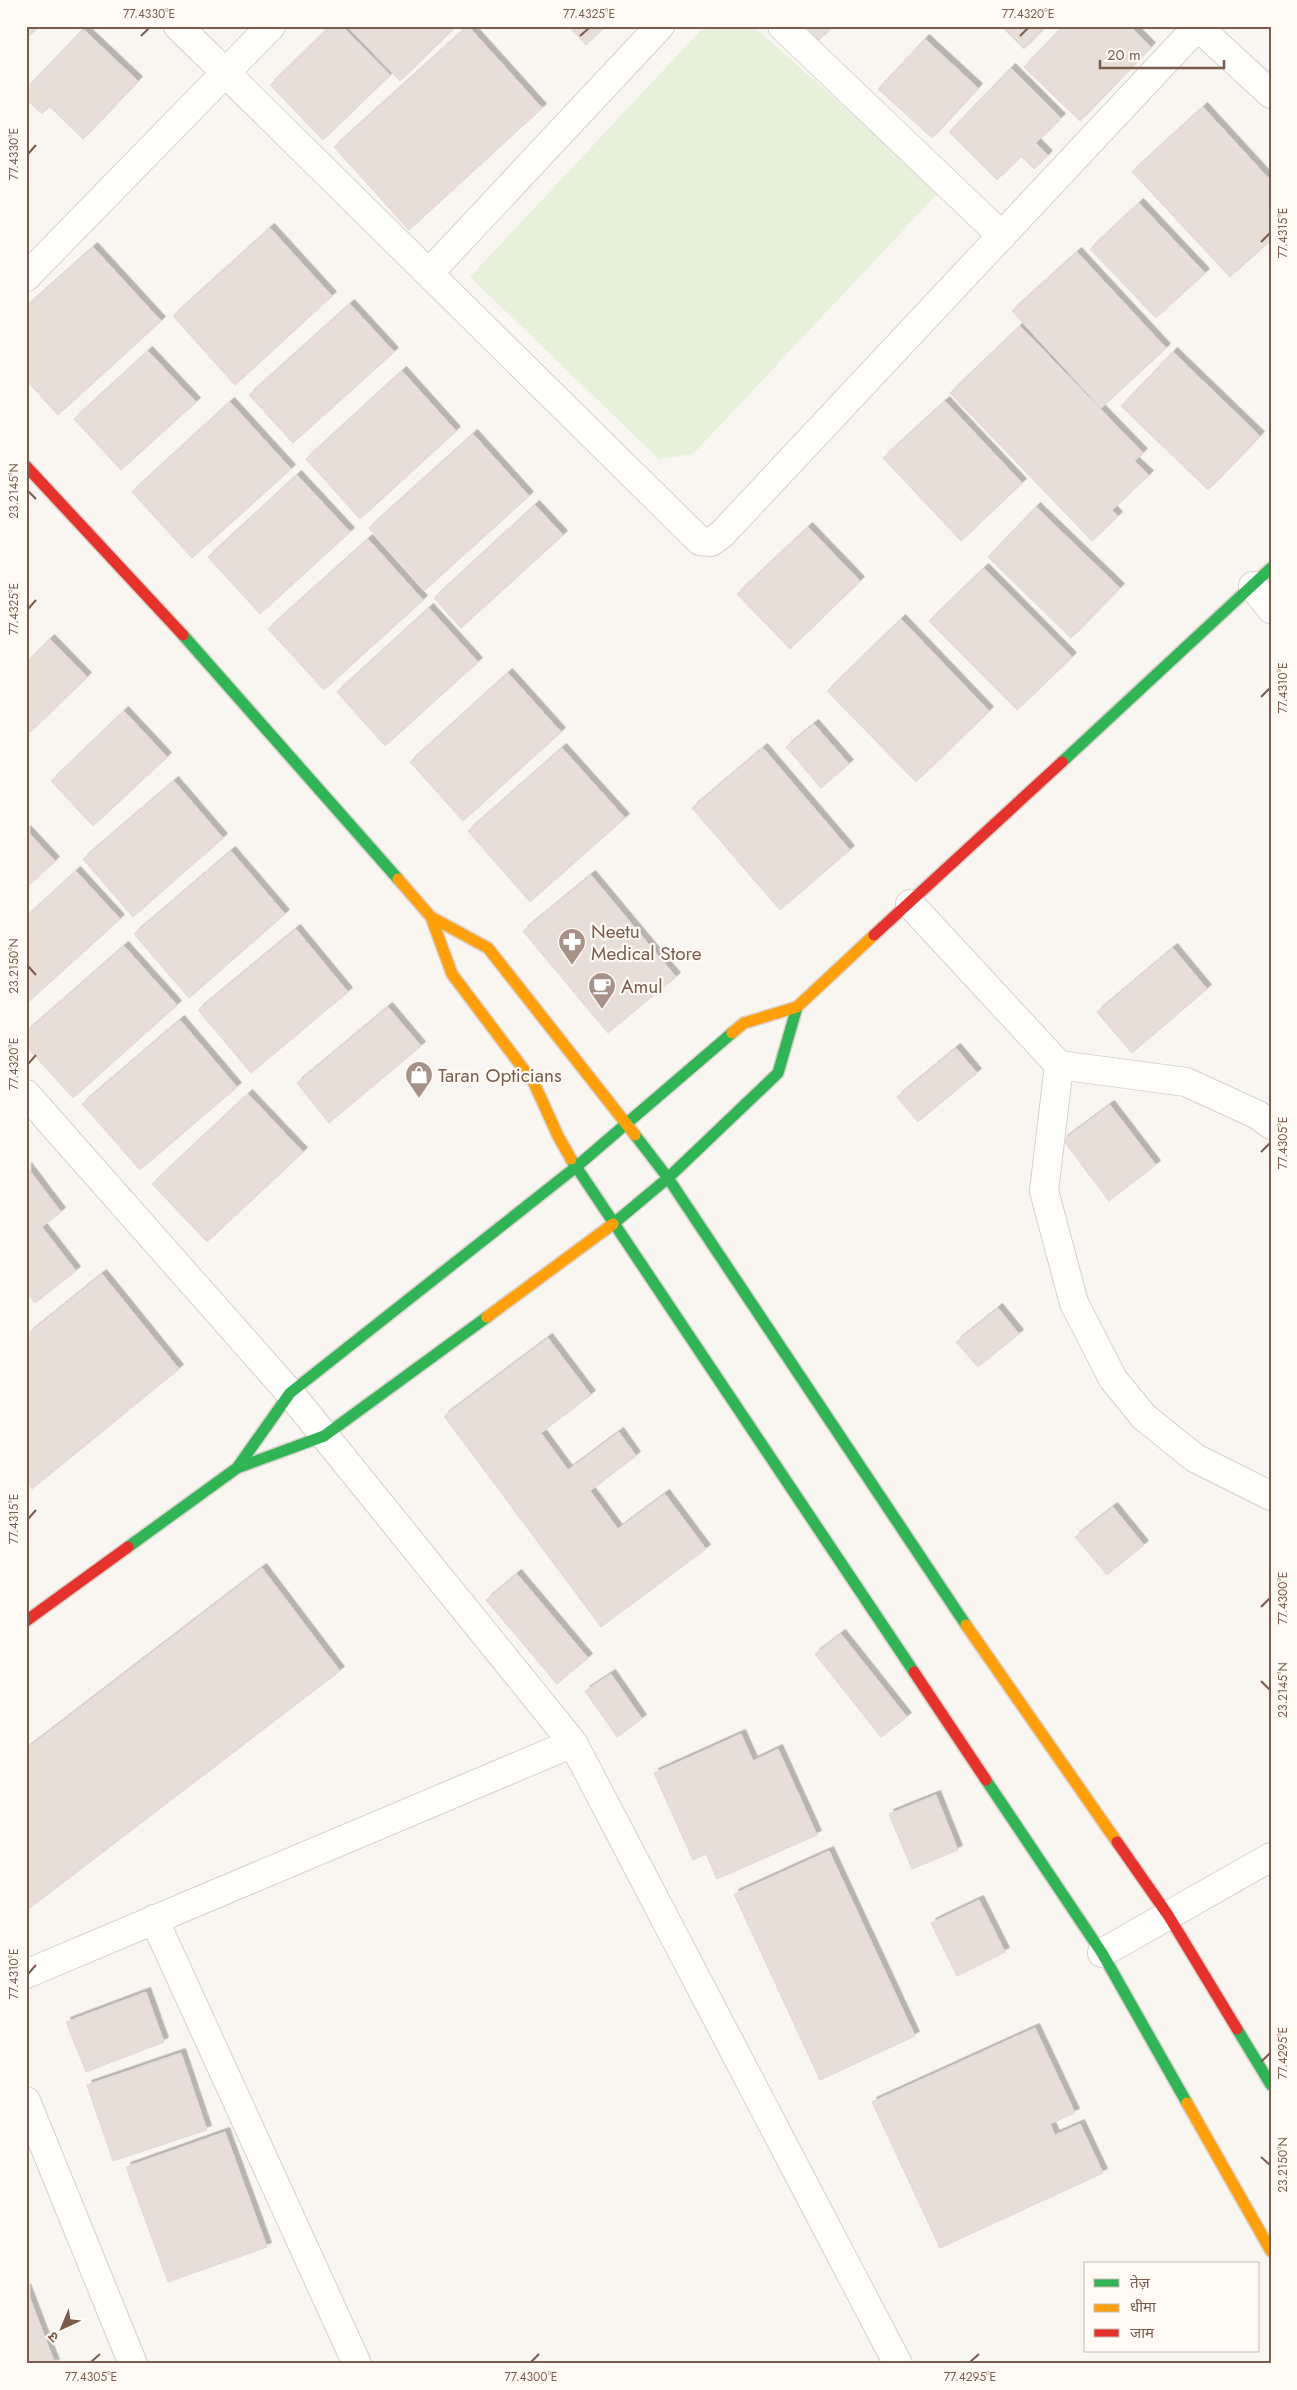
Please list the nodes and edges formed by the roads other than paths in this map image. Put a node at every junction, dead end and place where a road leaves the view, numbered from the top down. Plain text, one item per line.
1 (178, 26) edge
2 (271, 26) edge
3 (660, 26) edge
4 (782, 26) edge
5 (1197, 26) edge
6 (225, 73) junction
7 (1271, 94) edge
8 (1002, 236) junction
9 (429, 274) junction
10 (26, 277) edge
11 (26, 466) edge
12 (1262, 577) edge
13 (1271, 609) edge
14 (910, 904) junction
15 (431, 917) junction
16 (797, 1007) junction
17 (1059, 1065) junction
18 (26, 1094) edge
19 (626, 1125) junction
20 (1271, 1125) edge
21 (576, 1167) junction
22 (668, 1178) junction
23 (615, 1224) junction
24 (290, 1394) junction
25 (324, 1436) junction
26 (237, 1468) junction
27 (1271, 1496) edge
28 (26, 1621) edge
29 (573, 1743) junction
30 (1271, 1857) edge
31 (1168, 1916) junction
32 (154, 1919) junction
33 (1102, 1953) junction
34 (26, 1974) edge
35 (1271, 2086) edge
36 (26, 2101) edge
37 (1271, 2251) edge
38 (134, 2364) edge
39 (357, 2364) edge
40 (898, 2364) edge

1 - 6 street
2 - 6 street
3 - 9 street
4 - 8 street
5 - 7 street
5 - 8 street
6 - 9 street
6 - 10 street
8 - 9 street
11 - 15 street
12 - 13 street
12 - 14 street
14 - 16 street
14 - 17 street
15 - 19 street
15 - 21 street
16 - 19 street
16 - 22 street
17 - 20 street
17 - 27 street
18 - 24 street
19 - 21 street
19 - 22 street
21 - 23 street
21 - 24 street
22 - 23 street
22 - 31 street
23 - 25 street
23 - 33 street
24 - 25 street
24 - 26 street
25 - 26 street
25 - 29 street
26 - 28 street
29 - 32 street
29 - 40 street
30 - 31 street
31 - 33 street
31 - 35 street
32 - 34 street
32 - 39 street
33 - 37 street
36 - 38 street

